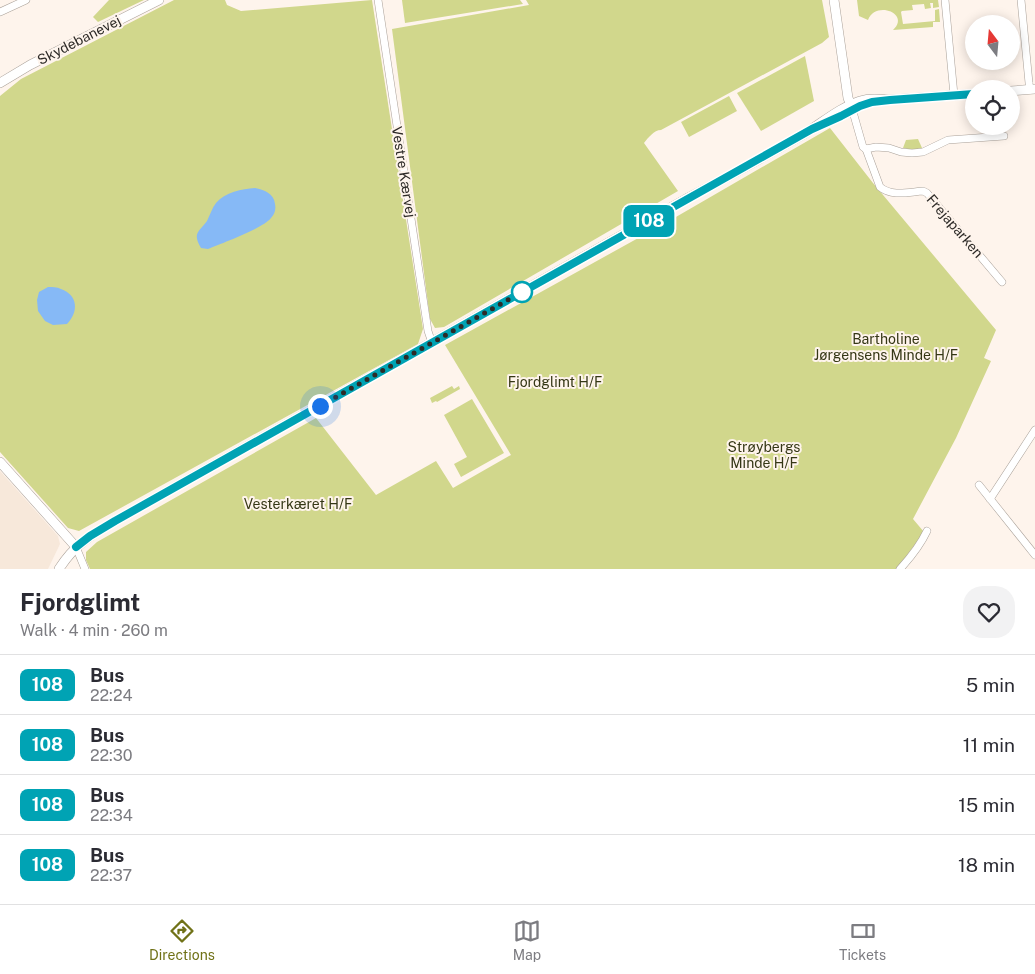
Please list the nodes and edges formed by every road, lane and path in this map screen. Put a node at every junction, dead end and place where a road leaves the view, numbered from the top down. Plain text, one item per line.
1 (6, 0) edge
2 (26, 0) edge
3 (159, 0) edge
4 (378, 0) edge
5 (834, 0) edge
6 (945, 0) edge
7 (1021, 0) edge
8 (9, 8) junction
9 (0, 12) edge
10 (0, 83) edge
11 (1033, 90) edge
12 (1020, 91) edge
13 (965, 94) edge
14 (954, 95) junction
15 (852, 107) junction
16 (1004, 136) dead end
17 (866, 149) junction
18 (1002, 282) dead end
19 (432, 343) junction
20 (1035, 430) edge
21 (0, 462) edge
22 (980, 485) dead end
23 (990, 499) junction
24 (928, 531) dead end
25 (76, 547) junction
26 (1035, 555) edge
27 (59, 569) edge
28 (85, 569) edge
29 (900, 569) edge

1 - 8 street
2 - 8 street
3 - 10 street, Skydebanevej
4 - 19 street, Vestre Kærvej
5 - 15 street
6 - 14 street
7 - 11 street
8 - 9 street
11 - 12 street
13 - 14 street
14 - 15 street
15 - 17 street, Frejaparken
15 - 19 street
16 - 17 street
17 - 18 street, Frejaparken
19 - 25 street
20 - 23 street
21 - 25 street
22 - 23 street
23 - 26 street
24 - 29 street
25 - 27 street
25 - 28 street

